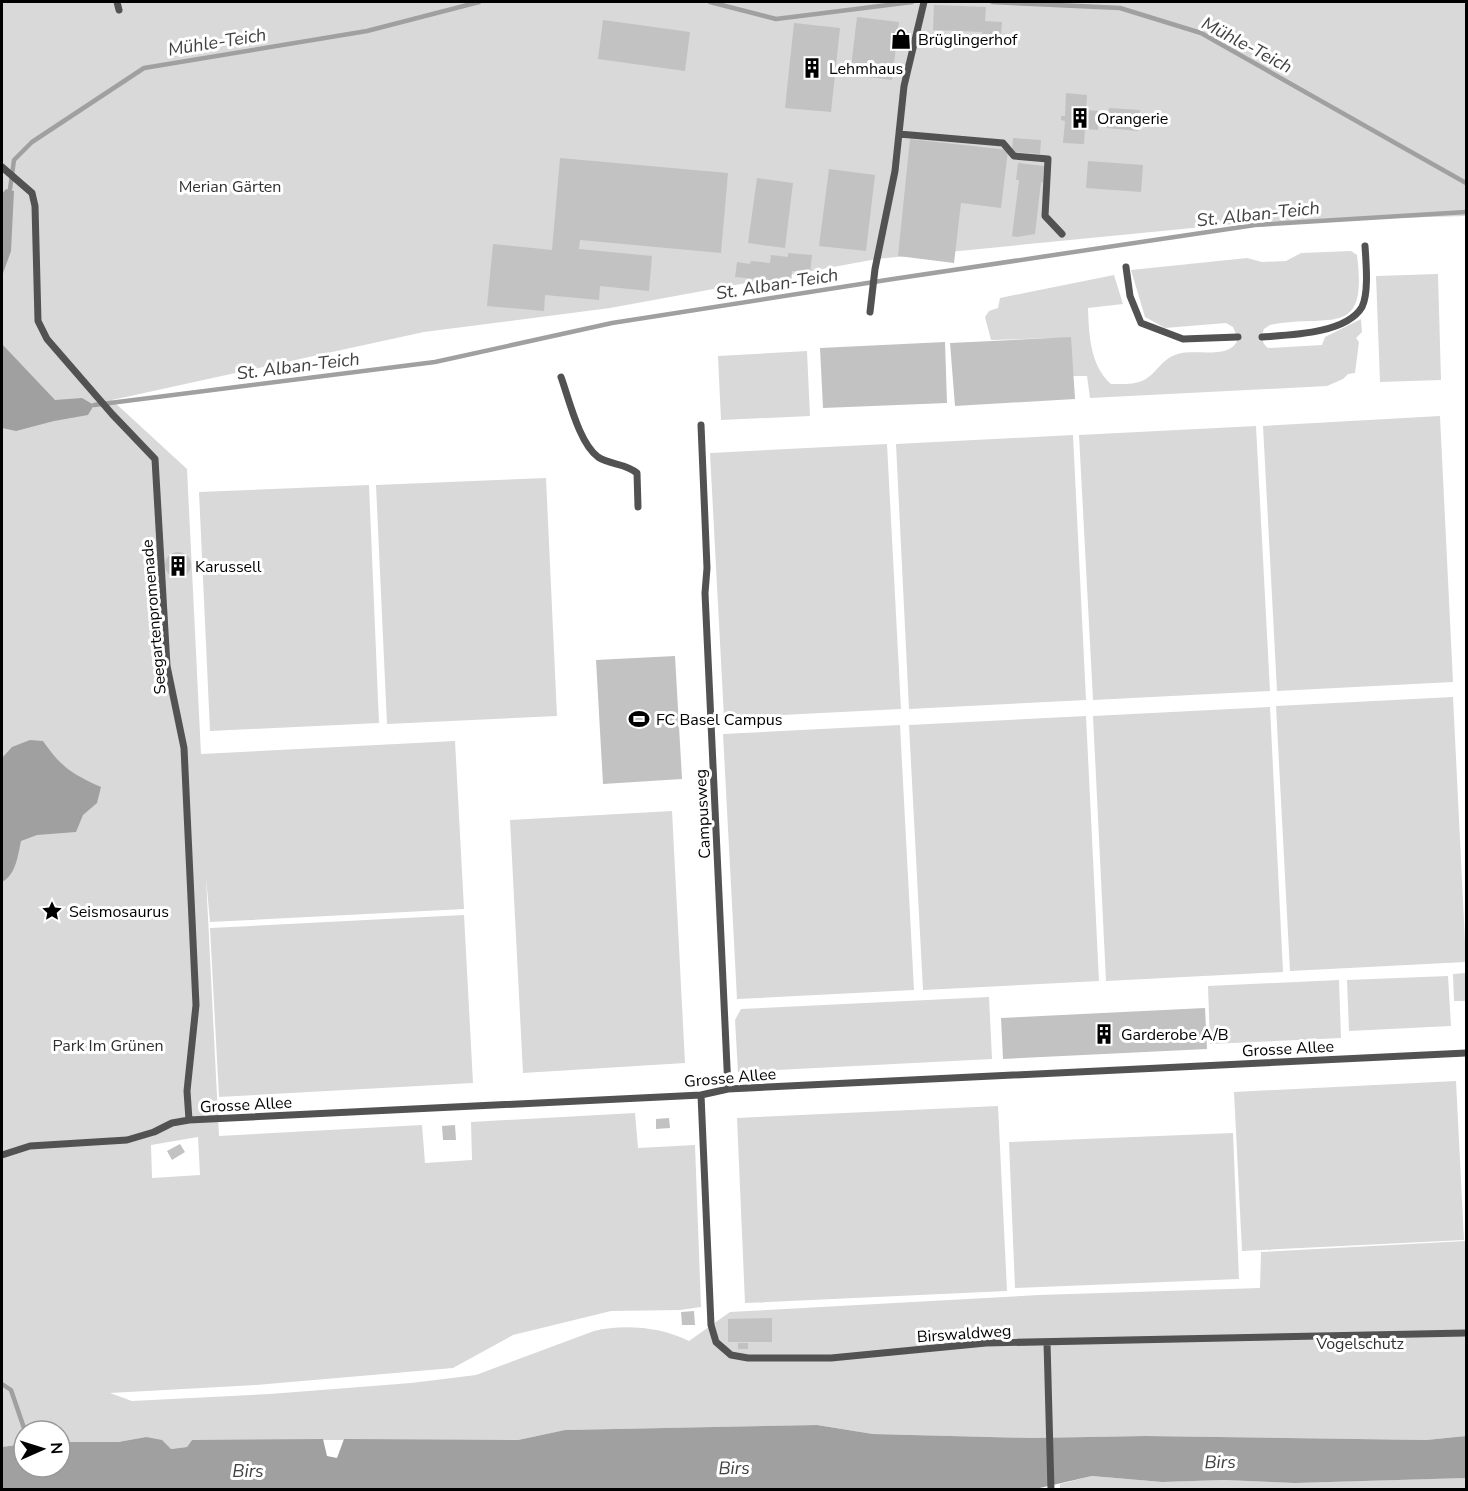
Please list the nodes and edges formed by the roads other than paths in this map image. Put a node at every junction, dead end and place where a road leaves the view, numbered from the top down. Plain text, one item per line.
1 (117, 2) edge
2 (923, 3) edge
3 (119, 10) dead end
4 (899, 134) junction
5 (3, 169) edge
6 (1062, 234) dead end
7 (1365, 246) dead end
8 (1126, 267) dead end
9 (870, 312) dead end
10 (1238, 337) dead end
11 (1262, 337) dead end
12 (561, 377) dead end
13 (701, 425) dead end
14 (638, 507) dead end
15 (1467, 1053) edge
16 (728, 1089) junction
17 (700, 1095) junction
18 (189, 1120) junction
19 (2, 1155) edge
20 (1467, 1334) edge
21 (1047, 1342) junction
22 (1051, 1488) edge

1 - 3 lane
2 - 4 lane
4 - 6 lane
4 - 9 lane
5 - 18 lane, Seegartenpromenade
7 - 11 lane
8 - 10 lane
12 - 14 lane
13 - 16 lane, Campusweg
15 - 16 lane, Grosse Allee
16 - 17 lane, Grosse Allee
17 - 18 lane, Grosse Allee
17 - 21 lane, Birswaldweg
18 - 19 lane, Grosse Allee
20 - 21 lane, Birswaldweg
21 - 22 lane

